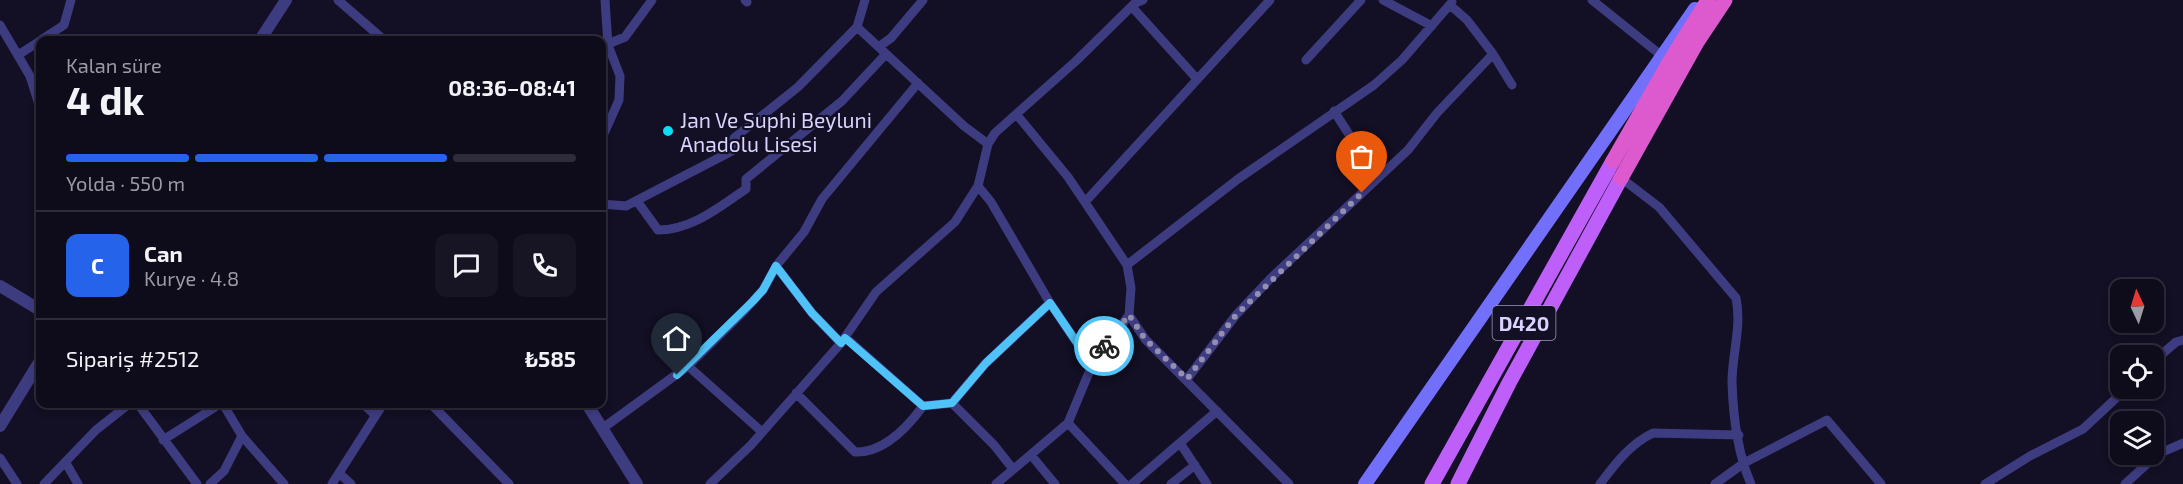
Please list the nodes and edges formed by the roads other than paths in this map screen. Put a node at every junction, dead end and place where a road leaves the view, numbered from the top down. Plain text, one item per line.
1 (71, 0) edge
2 (286, 0) edge
3 (338, 0) edge
4 (605, 0) edge
5 (652, 0) edge
6 (922, 0) edge
7 (1270, 0) edge
8 (1361, 0) edge
9 (1383, 0) edge
10 (1592, 0) edge
11 (1701, 0) edge
12 (1708, 0) edge
13 (1725, 0) edge
14 (864, 1) edge
15 (1452, 2) edge
16 (1136, 3) edge
17 (0, 25) edge
18 (1432, 26) junction
19 (857, 27) junction
20 (48, 36) edge
21 (263, 36) edge
22 (379, 36) edge
23 (604, 36) edge
24 (36, 44) edge
25 (606, 44) edge
26 (606, 49) edge
27 (883, 51) junction
28 (1493, 54) junction
29 (18, 55) junction
30 (1662, 56) junction
31 (1306, 60) dead end
32 (35, 75) edge
33 (1197, 79) junction
34 (918, 82) junction
35 (1512, 86) dead end
36 (1334, 111) junction
37 (1017, 115) junction
38 (606, 126) edge
39 (988, 144) junction
40 (1613, 161) joint
41 (1377, 178) junction
42 (1621, 178) junction
43 (978, 186) junction
44 (637, 201) junction
45 (1085, 202) junction
46 (606, 204) edge
47 (1127, 265) junction
48 (776, 266) junction
49 (0, 286) edge
50 (1050, 303) junction
51 (36, 308) edge
52 (1129, 315) junction
53 (843, 340) junction
54 (2183, 340) edge
55 (2164, 352) edge
56 (1092, 365) junction
57 (688, 366) junction
58 (36, 368) edge
59 (1187, 379) junction
60 (796, 393) junction
61 (2115, 399) edge
62 (952, 403) junction
63 (923, 406) junction
64 (124, 408) edge
65 (141, 408) edge
66 (215, 408) edge
67 (224, 408) edge
68 (367, 408) edge
69 (380, 408) edge
70 (435, 408) edge
71 (589, 408) edge
72 (1216, 411) junction
73 (375, 415) junction
74 (1068, 423) junction
75 (0, 426) edge
76 (603, 428) junction
77 (761, 431) junction
78 (1739, 435) junction
79 (242, 436) junction
80 (163, 440) junction
81 (1180, 443) junction
82 (2183, 443) edge
83 (1031, 455) junction
84 (0, 458) edge
85 (66, 463) junction
86 (1744, 463) junction
87 (1195, 465) junction
88 (1013, 469) junction
89 (340, 474) junction
90 (2130, 482) edge
91 (17, 484) edge
92 (44, 484) edge
93 (78, 484) edge
94 (197, 484) edge
95 (210, 484) edge
96 (284, 484) edge
97 (332, 484) edge
98 (351, 484) edge
99 (509, 484) edge
100 (637, 484) edge
101 (710, 484) edge
102 (996, 484) edge
103 (1055, 484) edge
104 (1125, 484) edge
105 (1132, 484) edge
106 (1171, 484) edge
107 (1207, 484) edge
108 (1289, 484) edge
109 (1365, 484) edge
110 (1432, 484) edge
111 (1458, 484) edge
112 (1600, 484) edge
113 (1715, 484) edge
114 (1751, 484) edge
115 (1881, 484) edge
116 (1985, 484) edge

1 - 20 street
2 - 21 street
3 - 22 street
4 - 23 street
5 - 25 street
6 - 27 street
7 - 33 street
8 - 31 street
9 - 18 street
10 - 30 street
11 - 30 main road
12 - 40 highway, D420
13 - 42 highway
14 - 19 street
15 - 18 street
15 - 28 street
16 - 33 street
16 - 37 street
17 - 29 street
18 - 36 street
19 - 27 street
19 - 44 street
24 - 29 street
26 - 38 street
27 - 34 street
27 - 44 street
28 - 35 street
28 - 41 street
29 - 32 street
30 - 109 main road
33 - 45 street
34 - 39 street
34 - 48 street
36 - 41 street
36 - 47 street
37 - 39 street
37 - 45 street
39 - 43 street
40 - 110 main road, D420
41 - 59 street
42 - 78 street
42 - 111 main road
43 - 50 street
43 - 53 street
44 - 46 street
45 - 47 street
47 - 52 street
48 - 53 street
48 - 57 street
49 - 51 street
50 - 56 street
50 - 62 street
52 - 56 street
52 - 59 street
53 - 60 street
53 - 63 street
54 - 55 street
56 - 74 street
57 - 76 street
57 - 77 street
58 - 75 street
59 - 72 street
60 - 63 street
60 - 77 street
61 - 116 street
62 - 63 street
62 - 88 street
64 - 85 street
65 - 80 street
66 - 80 street
67 - 79 street
68 - 73 street
69 - 73 street
70 - 99 street
71 - 76 street
72 - 81 street
72 - 108 street
73 - 89 street
74 - 83 street
74 - 104 street
76 - 100 street
77 - 101 street
78 - 86 street
78 - 112 street
79 - 95 street
79 - 96 street
80 - 94 street
81 - 87 street
81 - 105 street
82 - 90 street
83 - 88 street
83 - 103 street
84 - 91 street
85 - 92 street
85 - 93 street
86 - 113 street
86 - 114 street
86 - 115 street
87 - 106 street
87 - 107 street
88 - 102 street
89 - 97 street
89 - 98 street

